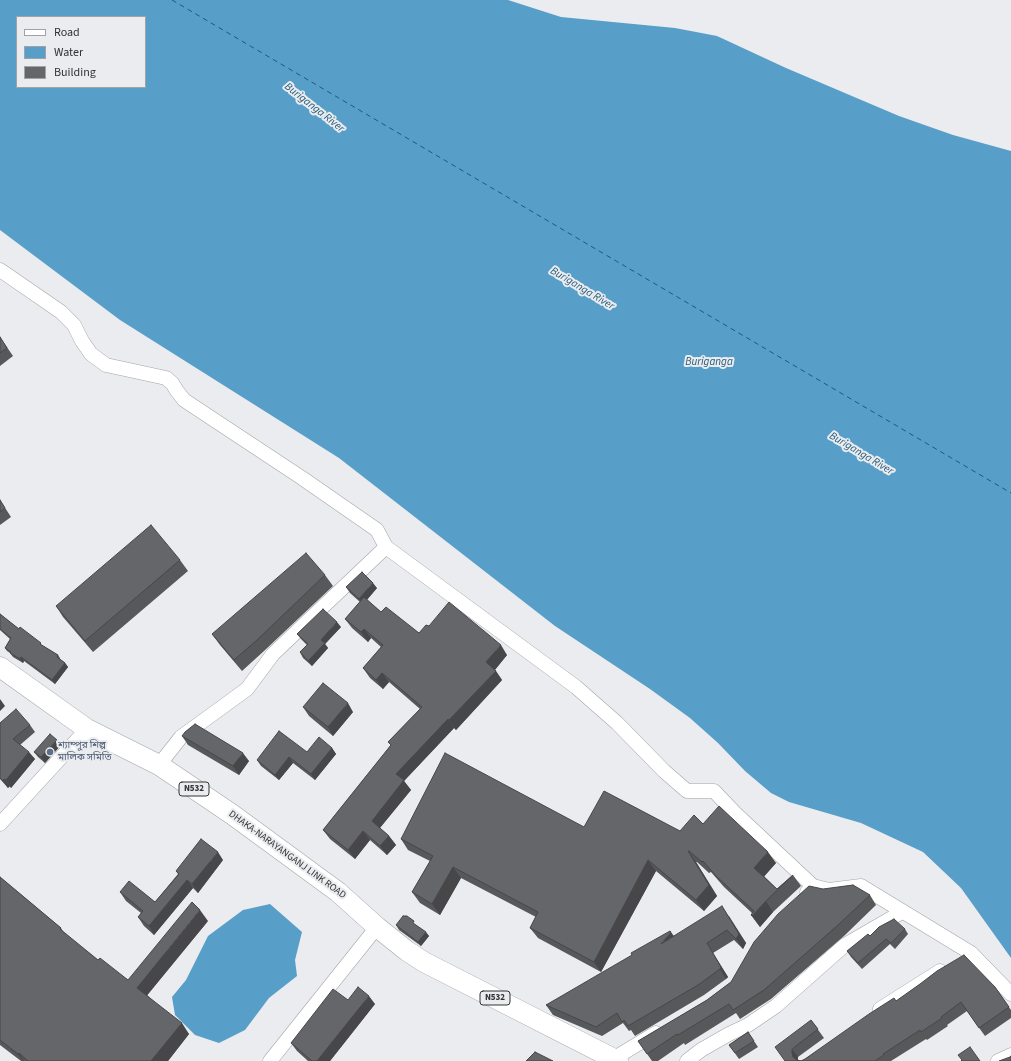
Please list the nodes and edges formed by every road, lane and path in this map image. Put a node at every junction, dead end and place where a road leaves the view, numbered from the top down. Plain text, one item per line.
1 (0, 270) edge
2 (386, 547) junction
3 (0, 667) edge
4 (87, 730) junction
5 (159, 765) junction
6 (0, 824) edge
7 (812, 886) junction
8 (798, 900) edge
9 (902, 912) junction
10 (377, 927) junction
11 (971, 953) junction
12 (1011, 994) edge
13 (866, 1018) edge
14 (671, 1025) edge
15 (1011, 1055) edge
16 (615, 1060) edge
17 (270, 1061) edge
18 (687, 1061) edge
19 (998, 1061) edge

1 - 2 street
2 - 5 street
2 - 7 street
3 - 4 highway, DHAKA-NARAYANGANJ LINK ROAD / N532
4 - 5 highway, DHAKA-NARAYANGANJ LINK ROAD / N532
4 - 6 street
5 - 10 highway, DHAKA-NARAYANGANJ LINK ROAD / N532
7 - 8 street
7 - 9 street
9 - 11 street
9 - 18 street
10 - 16 highway, DHAKA-NARAYANGANJ LINK ROAD / N532
10 - 17 street
11 - 12 street
11 - 13 street
14 - 16 street
15 - 19 street

